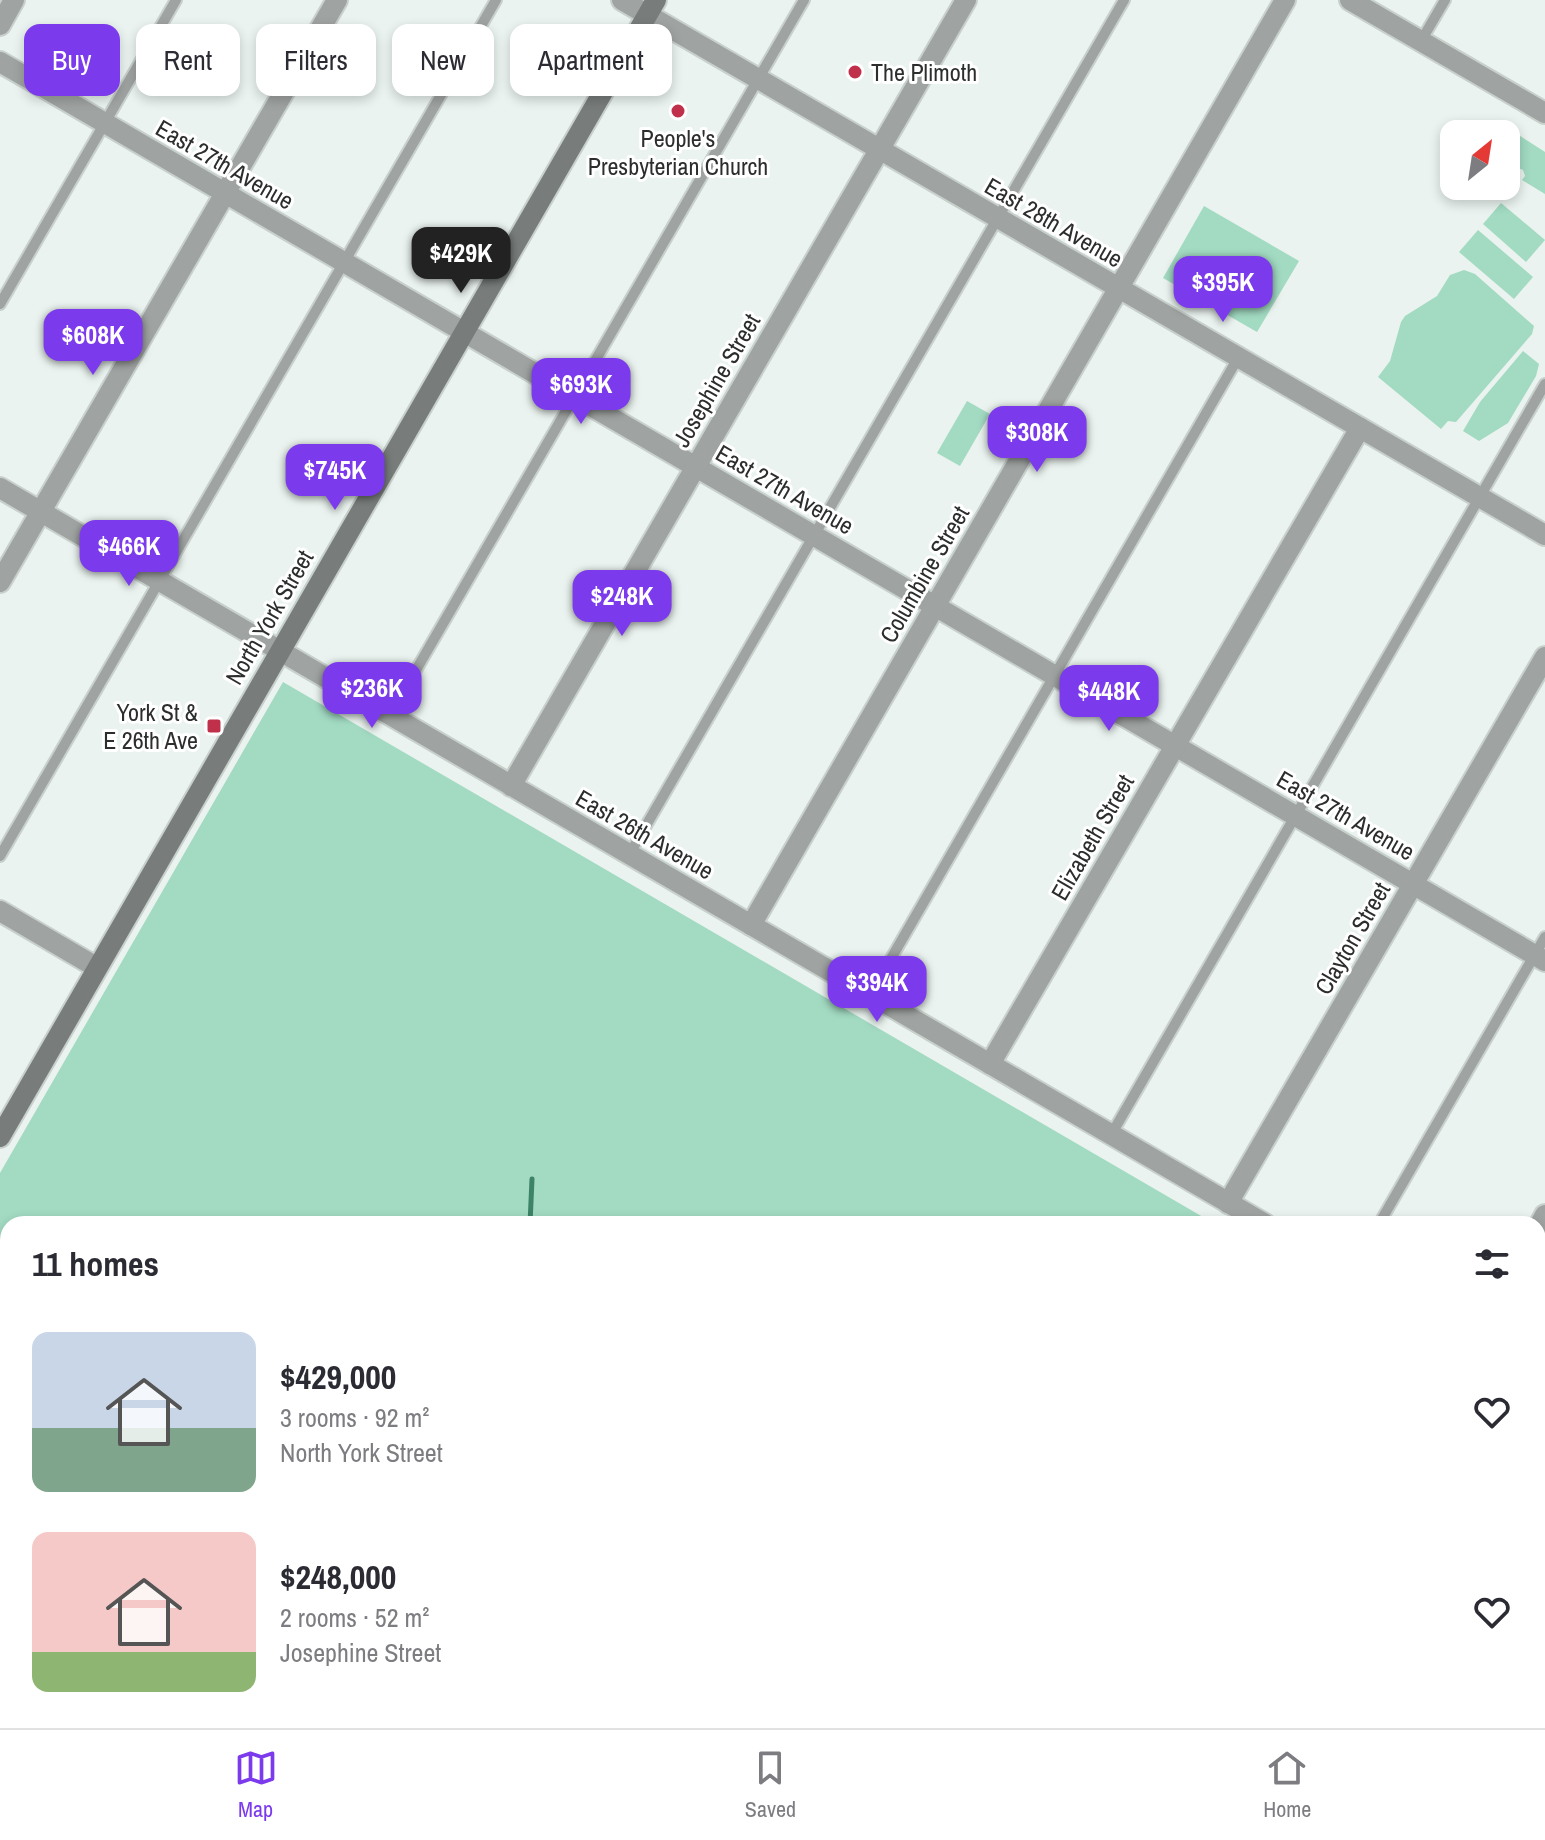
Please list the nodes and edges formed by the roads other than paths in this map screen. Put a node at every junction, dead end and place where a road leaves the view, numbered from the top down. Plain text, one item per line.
1 (14, 0) edge
2 (176, 0) edge
3 (337, 0) edge
4 (496, 0) edge
5 (622, 0) edge
6 (804, 0) edge
7 (966, 0) edge
8 (1124, 0) edge
9 (1285, 0) edge
10 (1350, 0) edge
11 (1445, 0) edge
12 (652, 8) edge
13 (0, 25) edge
14 (1421, 41) junction
15 (0, 62) edge
16 (758, 79) junction
17 (1544, 111) edge
18 (104, 124) junction
19 (879, 150) junction
20 (224, 194) junction
21 (997, 219) junction
22 (344, 263) junction
23 (1119, 289) junction
24 (0, 304) edge
25 (464, 332) junction
26 (1238, 358) junction
27 (1545, 384) edge
28 (574, 397) junction
29 (1360, 428) junction
30 (696, 467) junction
31 (0, 488) edge
32 (1480, 497) junction
33 (41, 512) junction
34 (1545, 535) edge
35 (814, 536) junction
36 (160, 581) junction
37 (0, 582) edge
38 (935, 606) junction
39 (280, 651) junction
40 (1545, 657) edge
41 (1054, 675) junction
42 (390, 715) junction
43 (1176, 746) junction
44 (511, 786) junction
45 (1296, 815) junction
46 (629, 855) junction
47 (0, 856) edge
48 (1413, 884) junction
49 (0, 911) edge
50 (751, 925) junction
51 (1542, 951) edge
52 (96, 967) junction
53 (870, 995) junction
54 (990, 1064) junction
55 (1111, 1135) junction
56 (0, 1137) edge
57 (1228, 1203) junction
58 (1251, 1216) edge
59 (1384, 1216) edge

1 - 13 street
2 - 18 lane
3 - 20 street
4 - 22 lane
5 - 12 street, East 28th Avenue
6 - 16 lane
7 - 19 street, Josephine Street
8 - 21 lane
9 - 23 street, Columbine Street
10 - 14 street
11 - 14 lane
12 - 16 street, East 28th Avenue
12 - 25 main road, North York Street
14 - 17 street
15 - 18 street, East 27th Avenue
16 - 19 street, East 28th Avenue
16 - 28 lane
18 - 20 street, East 27th Avenue
18 - 24 lane
19 - 21 street, East 28th Avenue
19 - 30 street, Josephine Street
20 - 22 street, East 27th Avenue
20 - 33 street
21 - 23 street, East 28th Avenue
21 - 35 lane
22 - 25 street, East 27th Avenue
22 - 36 lane
23 - 26 street, East 28th Avenue
23 - 38 street, Columbine Street
25 - 28 street, East 27th Avenue
25 - 39 main road, North York Street
26 - 29 street, East 28th Avenue
26 - 41 lane
27 - 32 lane
28 - 30 street, East 27th Avenue
28 - 42 lane
29 - 32 street, East 28th Avenue
29 - 43 street, Elizabeth Street
30 - 35 street, East 27th Avenue
30 - 44 street, Josephine Street
31 - 33 street, East 26th Avenue
32 - 34 street, East 28th Avenue
32 - 45 lane
33 - 36 street, East 26th Avenue
33 - 37 street
35 - 38 street, East 27th Avenue
35 - 46 lane
36 - 39 street, East 26th Avenue
36 - 47 lane
38 - 41 street, East 27th Avenue
38 - 50 street, Columbine Street
39 - 42 street, East 26th Avenue
39 - 52 main road, North York Street
40 - 48 street, Clayton Street
41 - 43 street, East 27th Avenue
41 - 53 lane
42 - 44 street, East 26th Avenue
43 - 45 street, East 27th Avenue
43 - 54 street, Elizabeth Street
44 - 46 street, East 26th Avenue
45 - 48 street, East 27th Avenue
45 - 55 lane
46 - 50 street, East 26th Avenue
48 - 51 street, East 27th Avenue
48 - 57 street, Clayton Street
49 - 52 street
50 - 53 street, East 26th Avenue
51 - 59 lane
52 - 56 main road, North York Street
53 - 54 street, East 26th Avenue
54 - 55 street, East 26th Avenue
55 - 57 street, East 26th Avenue
57 - 58 street, East 26th Avenue

